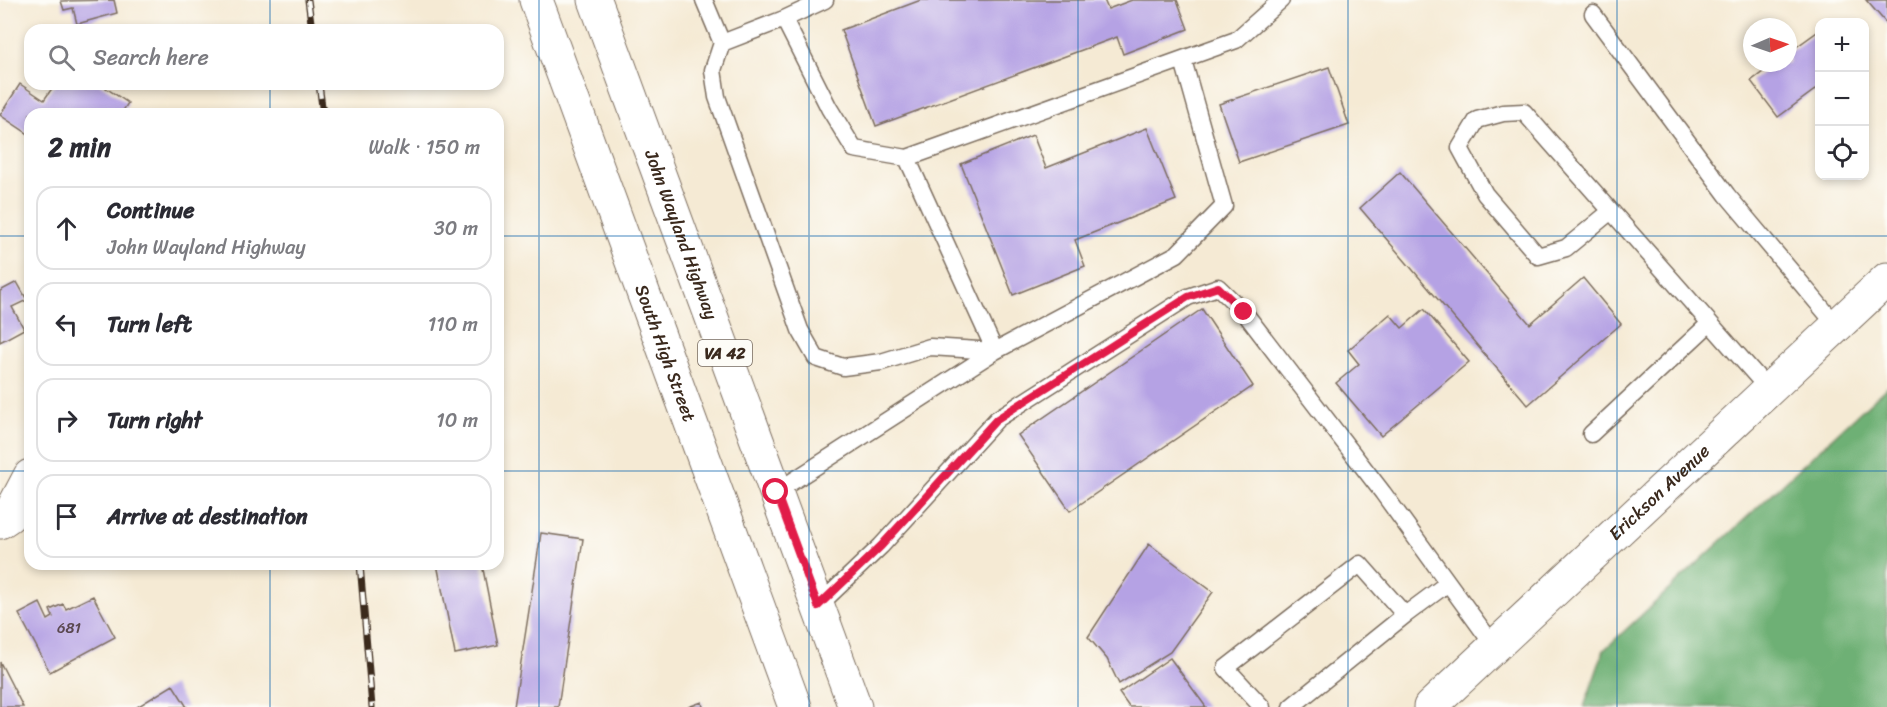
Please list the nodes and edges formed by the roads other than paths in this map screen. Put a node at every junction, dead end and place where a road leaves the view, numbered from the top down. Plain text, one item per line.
1 (536, 0) edge
2 (595, 0) edge
3 (704, 0) edge
4 (825, 0) edge
5 (1281, 0) edge
6 (1593, 14) dead end
7 (784, 19) junction
8 (722, 43) junction
9 (1183, 60) junction
10 (907, 158) junction
11 (1611, 211) junction
12 (1887, 279) edge
13 (1710, 323) junction
14 (1837, 326) junction
15 (995, 351) junction
16 (1769, 390) junction
17 (1591, 434) dead end
18 (24, 487) edge
19 (776, 492) junction
20 (0, 522) edge
21 (1448, 584) junction
22 (818, 606) junction
23 (1405, 615) junction
24 (1494, 646) junction
25 (795, 707) edge
26 (855, 707) edge
27 (1262, 707) edge
28 (1291, 707) edge
29 (1430, 707) edge

1 - 25 main road, South High Street / VA 42
2 - 19 main road, John Wayland Highway / VA 42
3 - 8 lane
4 - 7 lane
5 - 9 lane
6 - 14 lane
7 - 8 lane
7 - 10 lane
8 - 15 lane
9 - 10 lane
9 - 15 lane
10 - 15 lane
11 - 11 lane
11 - 13 lane
12 - 14 main road, Erickson Avenue
13 - 16 lane
13 - 17 lane
14 - 16 main road, Erickson Avenue
15 - 19 lane
16 - 24 main road, Erickson Avenue
18 - 20 main road
19 - 22 main road, John Wayland Highway / VA 42
21 - 22 lane
21 - 23 lane
21 - 24 lane
22 - 26 main road, John Wayland Highway / VA 42
23 - 27 lane
23 - 28 lane
24 - 29 main road, Erickson Avenue

